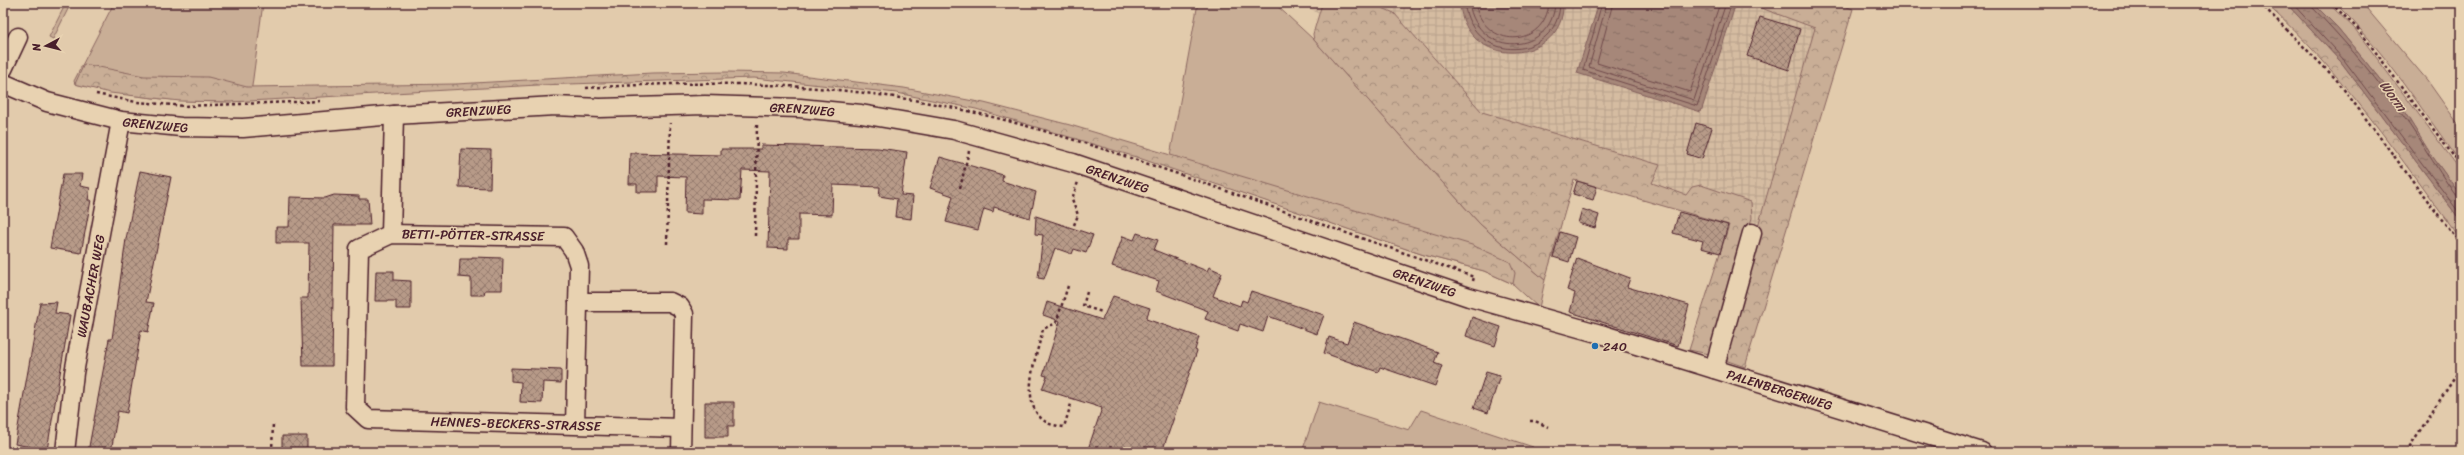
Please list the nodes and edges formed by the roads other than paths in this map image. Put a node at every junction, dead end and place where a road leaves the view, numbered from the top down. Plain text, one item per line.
1 (18, 37) dead end
2 (3, 69) edge
3 (3, 83) edge
4 (394, 115) junction
5 (121, 121) junction
6 (1752, 233) dead end
7 (392, 234) junction
8 (578, 302) junction
9 (1577, 328) joint
10 (1714, 370) junction
11 (355, 407) joint
12 (575, 424) junction
13 (681, 428) junction
14 (1973, 451) edge
15 (65, 452) edge
16 (681, 452) edge

1 - 2 street
3 - 5 street, GRENZWEG
4 - 5 street, GRENZWEG
4 - 7 street
4 - 9 street, GRENZWEG
5 - 15 street, WAUBACHER WEG
6 - 10 street
7 - 8 street, BETTI-PÖTTER-STRASSE
7 - 11 street, BETTI-PÖTTER-STRASSE
8 - 12 street
8 - 13 street
9 - 10 street, PALENBERGERWEG
10 - 14 street, PALENBERGERWEG
11 - 12 street, HENNES-BECKERS-STRASSE
12 - 13 street, HENNES-BECKERS-STRASSE
13 - 16 street

